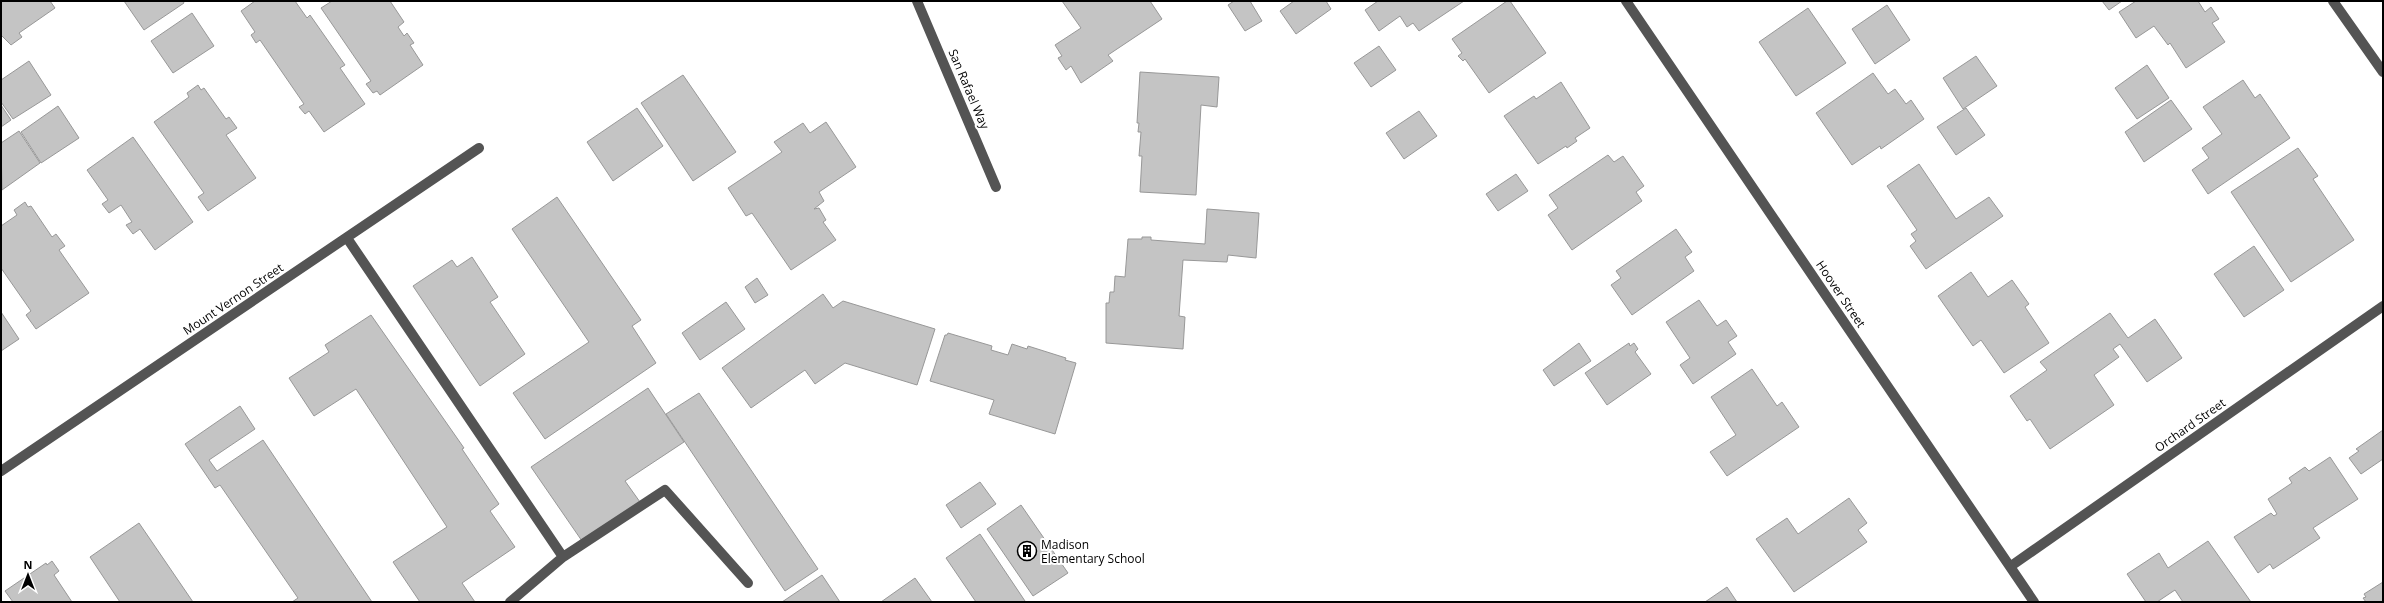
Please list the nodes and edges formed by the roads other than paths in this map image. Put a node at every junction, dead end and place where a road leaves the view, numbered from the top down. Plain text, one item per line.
1 (918, 1) edge
2 (1626, 1) edge
3 (2333, 1) edge
4 (2383, 72) edge
5 (479, 148) dead end
6 (996, 187) dead end
7 (347, 238) junction
8 (2383, 306) edge
9 (1, 471) edge
10 (563, 557) junction
11 (2011, 566) junction
12 (748, 584) dead end
13 (510, 602) edge
14 (2034, 602) edge

1 - 6 street, San Rafael Way
2 - 11 street, Hoover Street
3 - 4 street
5 - 7 street, Mount Vernon Street
7 - 9 street, Mount Vernon Street
7 - 10 street
8 - 11 street, Orchard Street
10 - 12 street
10 - 13 street
11 - 14 street, Hoover Street

